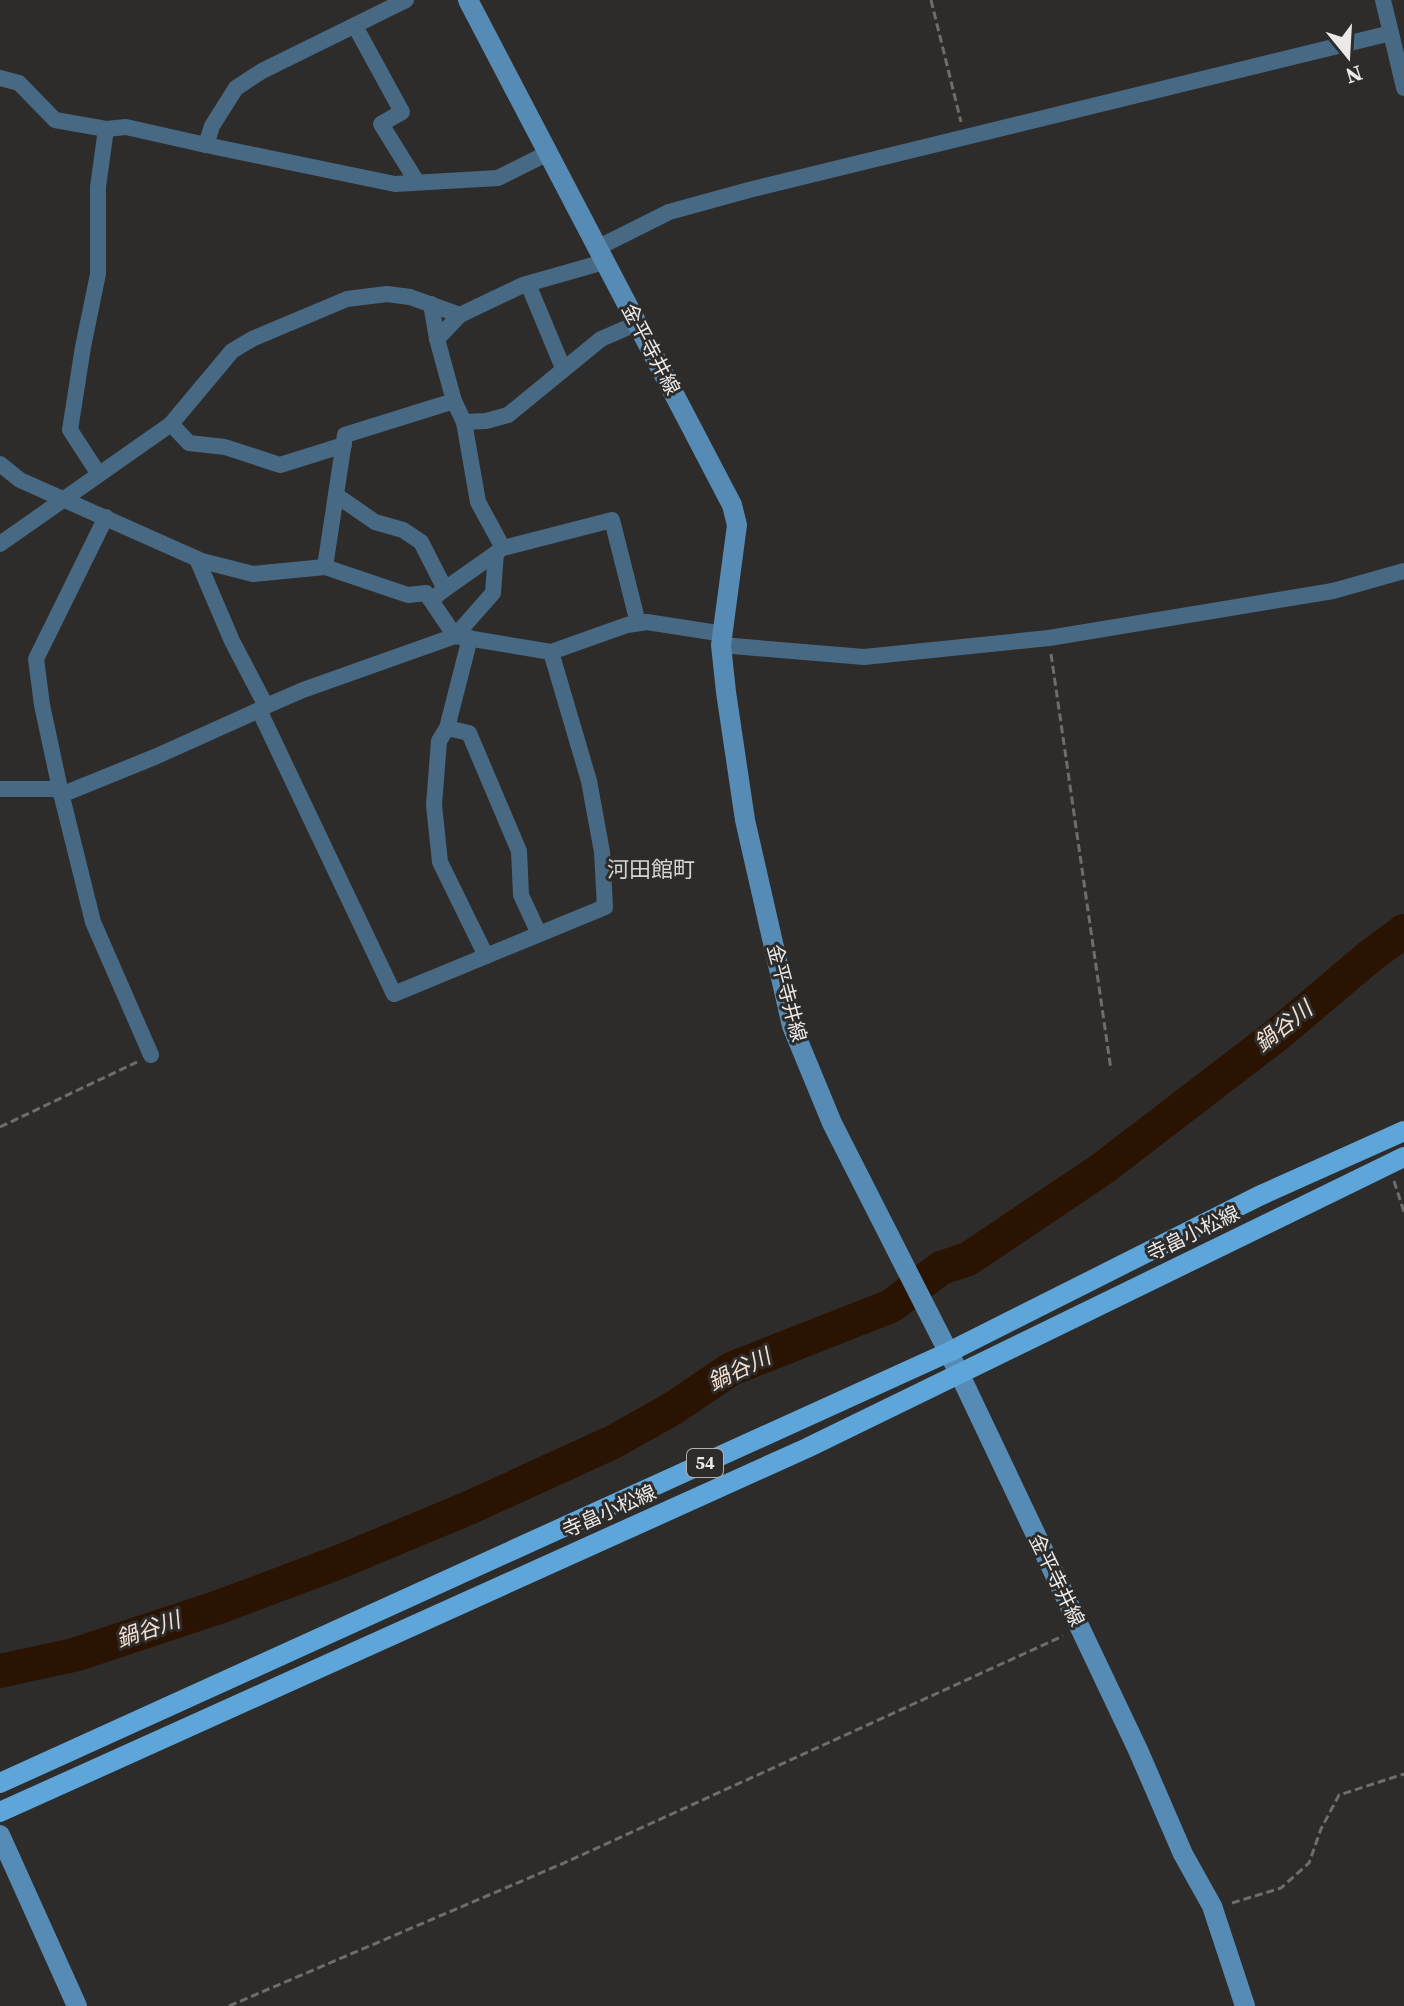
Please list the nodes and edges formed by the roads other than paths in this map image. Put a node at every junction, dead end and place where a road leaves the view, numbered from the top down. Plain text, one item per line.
1 (406, 0) edge
2 (468, 0) edge
3 (1383, 0) edge
4 (355, 26) junction
5 (1391, 33) junction
6 (0, 78) edge
7 (1404, 88) edge
8 (106, 129) junction
9 (206, 145) junction
10 (548, 153) junction
11 (417, 182) junction
12 (601, 255) junction
13 (528, 284) junction
14 (431, 304) junction
15 (460, 315) junction
16 (638, 323) junction
17 (437, 339) junction
18 (563, 368) junction
19 (454, 401) junction
20 (464, 422) junction
21 (171, 424) junction
22 (344, 445) junction
23 (0, 464) edge
24 (98, 473) junction
25 (20, 480) junction
26 (0, 483) edge
27 (336, 495) junction
28 (65, 499) junction
29 (106, 517) junction
30 (0, 544) edge
31 (500, 551) junction
32 (197, 559) junction
33 (325, 567) junction
34 (1404, 571) edge
35 (445, 589) junction
36 (431, 600) junction
37 (638, 623) junction
38 (462, 637) junction
39 (723, 639) junction
40 (551, 652) junction
41 (262, 708) junction
42 (447, 728) junction
43 (0, 789) edge
44 (61, 792) junction
45 (539, 934) junction
46 (486, 956) junction
47 (151, 1055) road end
48 (1404, 1131) edge
49 (1396, 1161) edge
50 (949, 1352) junction
51 (960, 1375) junction
52 (0, 1783) edge
53 (0, 1812) edge
54 (0, 1835) edge
55 (77, 2006) edge
56 (1245, 2006) edge

1 - 4 street
2 - 10 main road, 金平寺井線
3 - 5 street
4 - 9 street
4 - 11 street
5 - 7 street
5 - 12 street
6 - 8 street
8 - 9 street
8 - 24 street
9 - 11 street
10 - 11 street
10 - 12 main road, 金平寺井線
12 - 13 street
12 - 16 main road, 金平寺井線
13 - 15 street
13 - 18 street
14 - 15 street
14 - 17 street
14 - 21 street
15 - 17 street
16 - 18 street
16 - 39 main road, 金平寺井線
17 - 19 street
18 - 20 street
19 - 20 street
19 - 22 street
20 - 31 street
21 - 22 street
21 - 24 street
22 - 27 street
23 - 25 street
24 - 28 street
25 - 26 street
25 - 28 street
27 - 33 street
27 - 35 street
28 - 29 street
28 - 30 street
29 - 32 street
29 - 44 street
31 - 35 street
31 - 37 street
31 - 38 street
32 - 33 street
32 - 41 street
33 - 36 street
34 - 39 street
35 - 36 street
36 - 38 street
37 - 39 street
37 - 40 street
38 - 40 street
38 - 41 street
38 - 42 street
39 - 50 main road, 金平寺井線
40 - 45 street
41 - 44 street
41 - 46 street
42 - 45 street
42 - 46 street
43 - 44 street
44 - 47 street
45 - 46 street
48 - 50 main road, 寺畠小松線 / 54
49 - 51 main road, 寺畠小松線 / 54
50 - 51 main road, 金平寺井線
50 - 52 main road, 寺畠小松線 / 54
51 - 53 main road, 寺畠小松線 / 54
51 - 56 main road, 金平寺井線
54 - 55 main road

